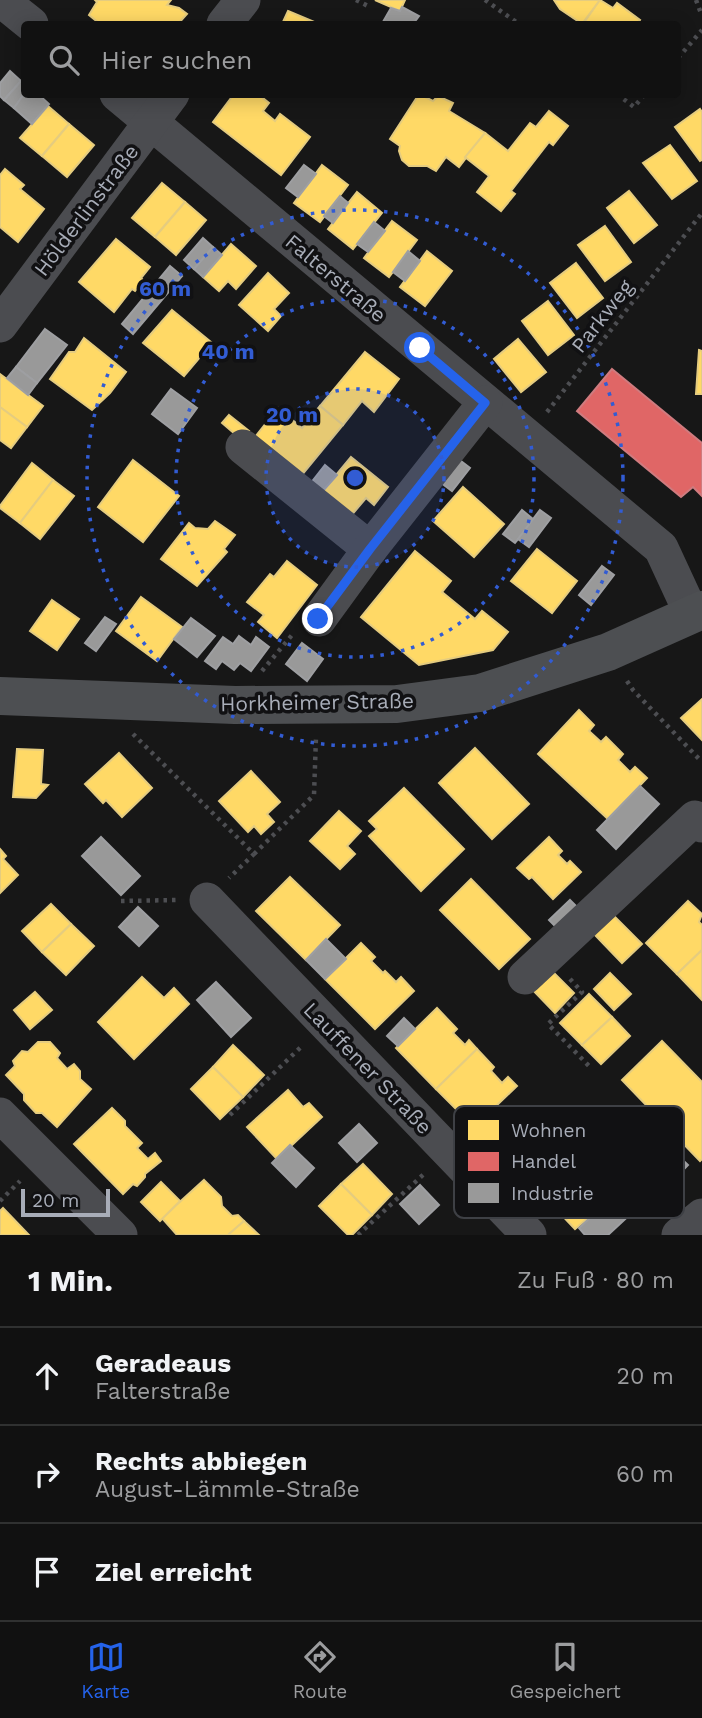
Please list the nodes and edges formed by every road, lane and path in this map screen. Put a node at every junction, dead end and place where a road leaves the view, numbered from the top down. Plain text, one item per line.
1 (1, 0) edge
2 (243, 0) edge
3 (356, 0) edge
4 (485, 0) edge
5 (696, 0) edge
6 (368, 6) dead end
7 (702, 16) edge
8 (27, 21) edge
9 (227, 21) edge
10 (515, 21) edge
11 (702, 30) edge
12 (681, 54) edge
13 (122, 98) edge
14 (169, 98) edge
15 (622, 98) edge
16 (642, 98) edge
17 (151, 122) junction
18 (702, 213) edge
19 (0, 325) edge
20 (485, 403) junction
21 (527, 437) junction
22 (243, 447) dead end
23 (370, 549) junction
24 (697, 612) edge
25 (318, 619) joint
26 (608, 652) junction
27 (0, 696) edge
28 (98, 699) junction
29 (235, 705) junction
30 (317, 706) junction
31 (702, 762) edge
32 (699, 822) edge
33 (254, 854) junction
34 (207, 900) junction
35 (121, 901) dead end
36 (536, 966) joint
37 (326, 1024) junction
38 (589, 1066) dead end
39 (0, 1115) edge
40 (230, 1115) dead end
41 (449, 1152) junction
42 (454, 1157) edge
43 (702, 1216) edge
44 (513, 1218) edge
45 (120, 1235) edge
46 (358, 1235) edge
47 (529, 1235) edge
48 (679, 1235) edge

1 - 8 street
2 - 9 street
3 - 6 path
4 - 10 path
5 - 7 path
11 - 12 path
13 - 17 street, Falterstraße
14 - 17 street, Hölderlinstraße
15 - 16 path
17 - 19 street, Hölderlinstraße
17 - 20 street, Falterstraße
18 - 21 path, Parkweg
20 - 21 street, Falterstraße
20 - 23 street
21 - 24 street, Falterstraße
22 - 23 street
23 - 25 street
24 - 26 main road, Horkheimer Straße
25 - 29 path
26 - 30 main road, Horkheimer Straße
26 - 31 path
27 - 28 main road, Horkheimer Straße
28 - 29 main road, Horkheimer Straße
28 - 33 path
29 - 30 main road, Horkheimer Straße
30 - 33 path
32 - 36 street
33 - 34 path
34 - 35 path
34 - 37 street, Lauffener Straße
36 - 38 path
37 - 40 path
37 - 41 street, Lauffener Straße
39 - 45 street
41 - 42 street, Lauffener Straße
41 - 46 path
43 - 48 street
44 - 47 street, Lauffener Straße

